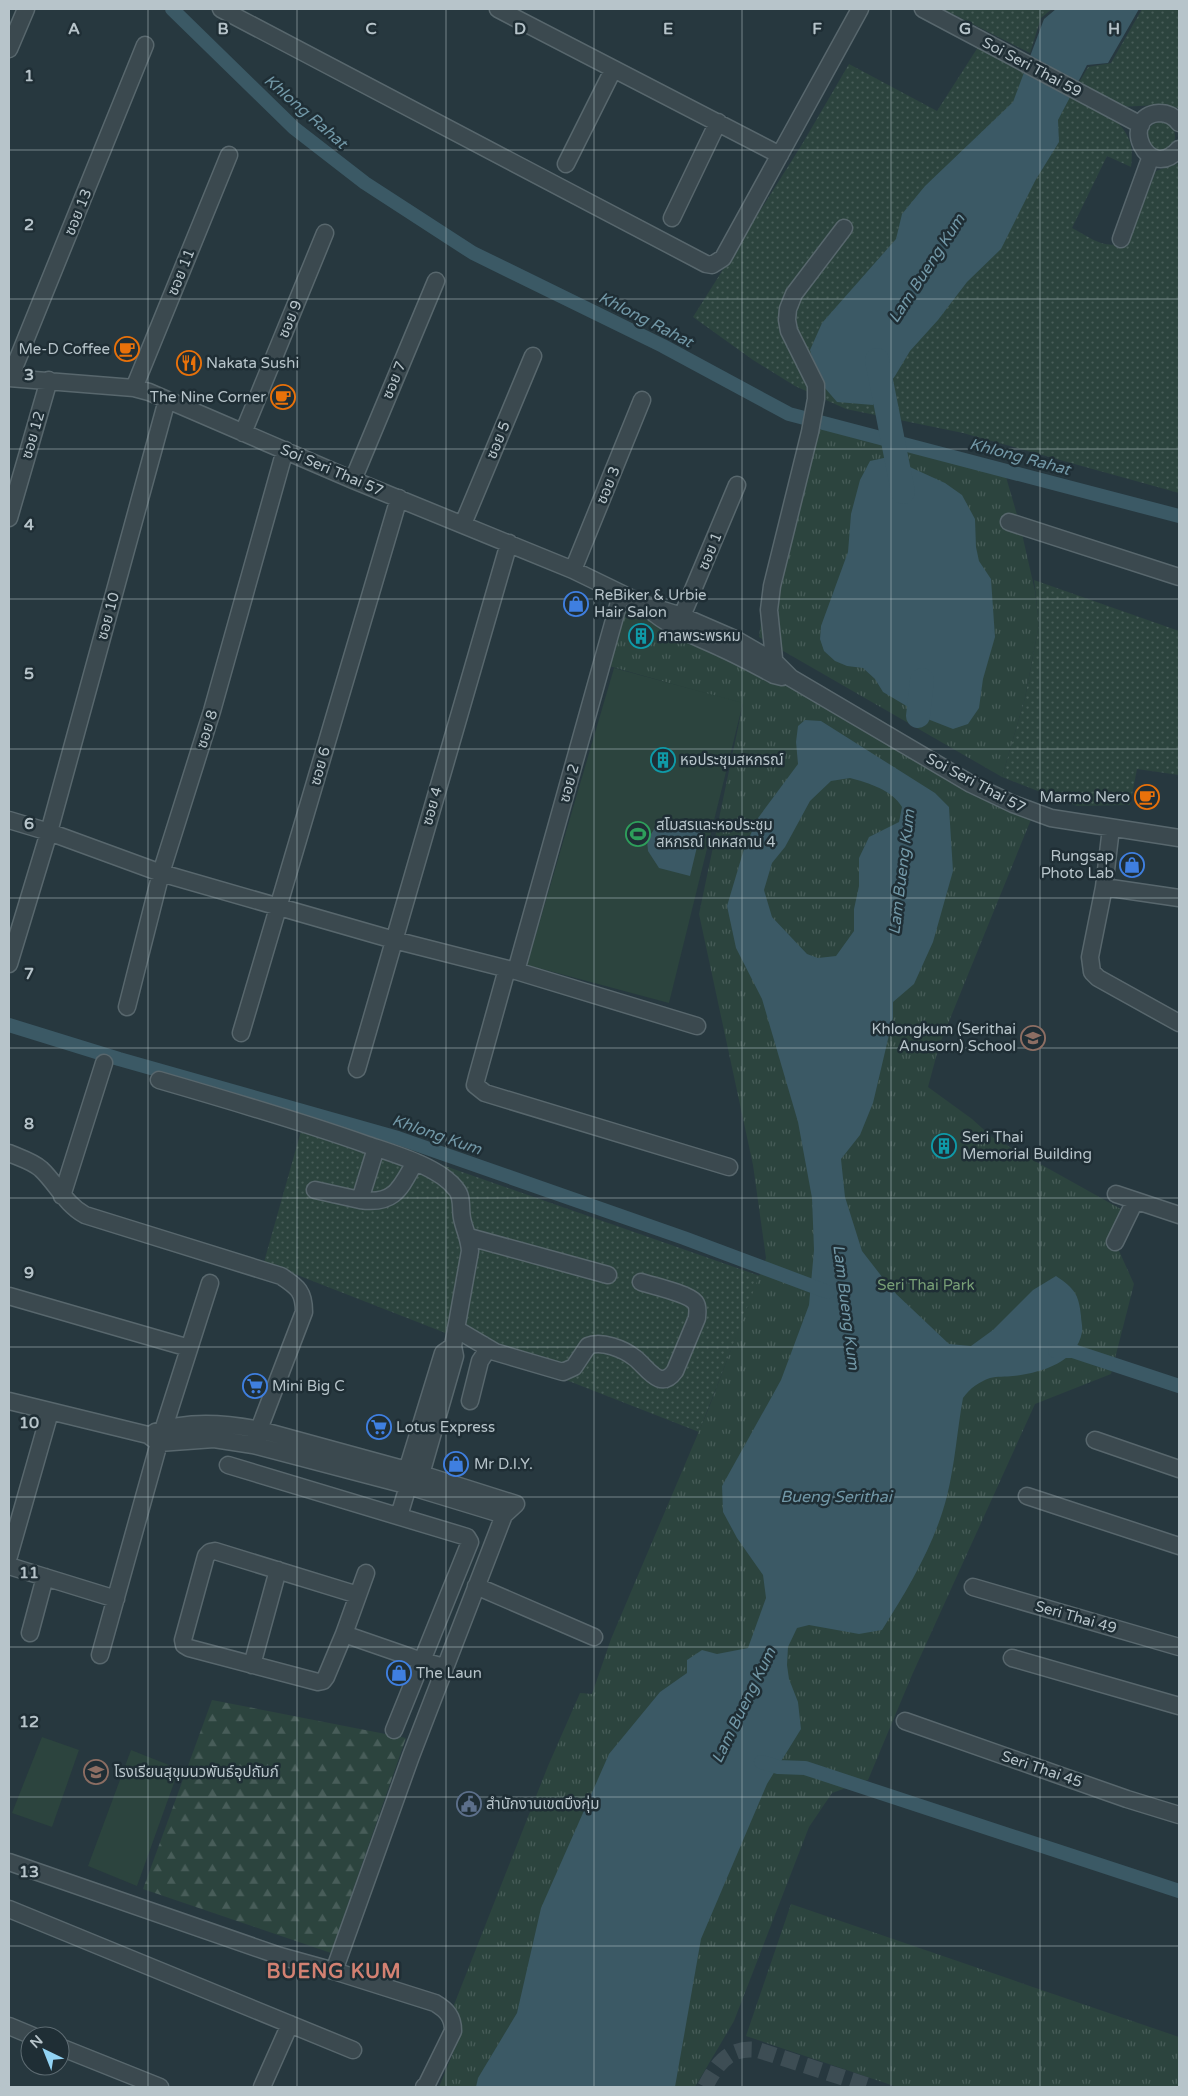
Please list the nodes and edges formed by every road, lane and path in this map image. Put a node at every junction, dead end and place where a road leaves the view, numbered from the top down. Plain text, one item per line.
1 (26, 9) edge
2 (221, 9) edge
3 (498, 9) edge
4 (860, 9) edge
5 (924, 9) edge
6 (145, 45) dead end
7 (9, 49) edge
8 (613, 70) junction
9 (718, 122) junction
10 (1179, 122) edge
11 (1141, 125) junction
12 (1179, 149) edge
13 (229, 155) dead end
14 (780, 155) junction
15 (1151, 156) junction
16 (566, 164) dead end
17 (672, 218) dead end
18 (844, 228) dead end
19 (325, 233) dead end
20 (1121, 239) dead end
21 (436, 281) dead end
22 (533, 356) dead end
23 (10, 378) edge
24 (49, 380) junction
25 (134, 388) junction
26 (167, 400) junction
27 (642, 400) dead end
28 (243, 432) junction
29 (285, 450) junction
30 (353, 480) junction
31 (737, 485) dead end
32 (399, 498) junction
33 (9, 518) edge
34 (1009, 522) dead end
35 (463, 524) junction
36 (509, 543) junction
37 (573, 570) junction
38 (1179, 577) edge
39 (621, 594) junction
40 (643, 604) junction
41 (682, 616) junction
42 (775, 668) junction
43 (9, 820) edge
44 (1111, 828) junction
45 (49, 832) junction
46 (1179, 838) edge
47 (162, 873) junction
48 (1104, 886) junction
49 (1179, 898) edge
50 (279, 906) junction
51 (394, 940) junction
52 (9, 964) edge
53 (512, 970) junction
54 (127, 1007) dead end
55 (1179, 1024) edge
56 (697, 1026) dead end
57 (241, 1033) dead end
58 (104, 1064) dead end
59 (357, 1069) dead end
60 (159, 1080) dead end
61 (376, 1148) junction
62 (9, 1153) edge
63 (415, 1162) junction
64 (728, 1166) dead end
65 (315, 1190) dead end
66 (1116, 1194) dead end
67 (62, 1196) junction
68 (360, 1200) junction
69 (1135, 1201) junction
70 (1179, 1215) edge
71 (469, 1237) junction
72 (1115, 1242) dead end
73 (608, 1275) dead end
74 (641, 1282) dead end
75 (210, 1284) dead end
76 (9, 1296) edge
77 (456, 1329) junction
78 (189, 1348) junction
79 (488, 1349) junction
80 (9, 1401) edge
81 (470, 1401) dead end
82 (50, 1412) junction
83 (260, 1430) junction
84 (157, 1435) junction
85 (1095, 1440) dead end
86 (253, 1445) junction
87 (352, 1464) junction
88 (228, 1465) dead end
89 (1179, 1469) edge
90 (411, 1481) junction
91 (1027, 1496) dead end
92 (399, 1516) junction
93 (1179, 1546) edge
94 (9, 1556) edge
95 (9, 1564) edge
96 (278, 1570) junction
97 (366, 1573) dead end
98 (44, 1578) junction
99 (476, 1586) junction
100 (973, 1587) dead end
101 (358, 1595) junction
102 (116, 1599) junction
103 (30, 1633) dead end
104 (344, 1634) junction
105 (594, 1637) dead end
106 (1179, 1647) edge
107 (100, 1655) dead end
108 (1012, 1658) dead end
109 (422, 1661) junction
110 (252, 1665) junction
111 (444, 1667) junction
112 (1179, 1706) edge
113 (905, 1721) dead end
114 (394, 1730) dead end
115 (1179, 1814) edge
116 (9, 1862) edge
117 (9, 1909) edge
118 (334, 1971) junction
119 (290, 2024) junction
120 (352, 2050) dead end
121 (70, 2051) edge
122 (160, 2087) edge
123 (262, 2087) edge
124 (424, 2087) edge

1 - 7 street
2 - 14 street
3 - 8 street
4 - 14 street
5 - 11 street, Soi Seri Thai 59
6 - 23 street, ซอย 13
8 - 9 street
8 - 16 street
9 - 14 street
9 - 17 street
10 - 11 street
11 - 15 street
12 - 15 street
13 - 25 street, ซอย 11
15 - 20 street
18 - 42 street
19 - 28 street, ซอย 9
21 - 30 street, ซอย 7
22 - 35 street, ซอย 5
23 - 24 street, Soi Seri Thai 57
24 - 25 street, Soi Seri Thai 57
24 - 33 street, ซอย 12
25 - 26 street, Soi Seri Thai 57
26 - 28 street, Soi Seri Thai 57
26 - 45 street, ซอย 10
27 - 37 street, ซอย 3
28 - 29 street, Soi Seri Thai 57
29 - 30 street, Soi Seri Thai 57
29 - 47 street, ซอย 8
30 - 32 street, Soi Seri Thai 57
31 - 41 street, ซอย 1
32 - 35 street, Soi Seri Thai 57
32 - 50 street, ซอย 6
34 - 38 street
35 - 36 street, Soi Seri Thai 57
36 - 37 street, Soi Seri Thai 57
36 - 51 street, ซอย 4
37 - 39 street, Soi Seri Thai 57
39 - 40 street, Soi Seri Thai 57
39 - 53 street, ซอย 2
40 - 41 street, Soi Seri Thai 57
40 - 42 street, Soi Seri Thai 57
41 - 42 street, Soi Seri Thai 57
42 - 44 street, Soi Seri Thai 57
43 - 45 street
44 - 46 street, Soi Seri Thai 57
44 - 48 street
45 - 47 street
45 - 52 street, ซอย 10
47 - 50 street
47 - 54 street, ซอย 8
48 - 49 street
48 - 55 street
50 - 51 street
50 - 57 street, ซอย 6
51 - 53 street
51 - 59 street, ซอย 4
53 - 56 street
53 - 64 street, ซอย 2
58 - 67 street
60 - 61 street
61 - 63 street
61 - 68 street
62 - 67 street
63 - 68 street
63 - 71 street
65 - 68 street
66 - 69 street
67 - 83 street
69 - 70 street
69 - 72 street
71 - 73 street
71 - 77 street
74 - 79 street
75 - 78 street
76 - 78 street
77 - 79 street
77 - 90 street
78 - 84 street
79 - 81 street
80 - 82 street
82 - 84 street
82 - 94 street
83 - 84 street
83 - 86 street
83 - 87 street
84 - 86 street
84 - 102 street
85 - 89 street
86 - 87 street
87 - 90 street
88 - 92 street
90 - 92 street
90 - 99 street
91 - 93 street
92 - 109 street
95 - 98 street
96 - 101 street
96 - 110 street
96 - 110 street
97 - 101 street
98 - 102 street
98 - 103 street
99 - 105 street
99 - 111 street
100 - 106 street, Seri Thai 49
101 - 104 street
102 - 107 street
104 - 109 street
104 - 110 street
108 - 112 street
109 - 111 street
109 - 114 street
111 - 118 street
113 - 115 street, Seri Thai 45
116 - 118 street
117 - 119 street
118 - 124 street
119 - 120 street
119 - 123 street
121 - 122 street

